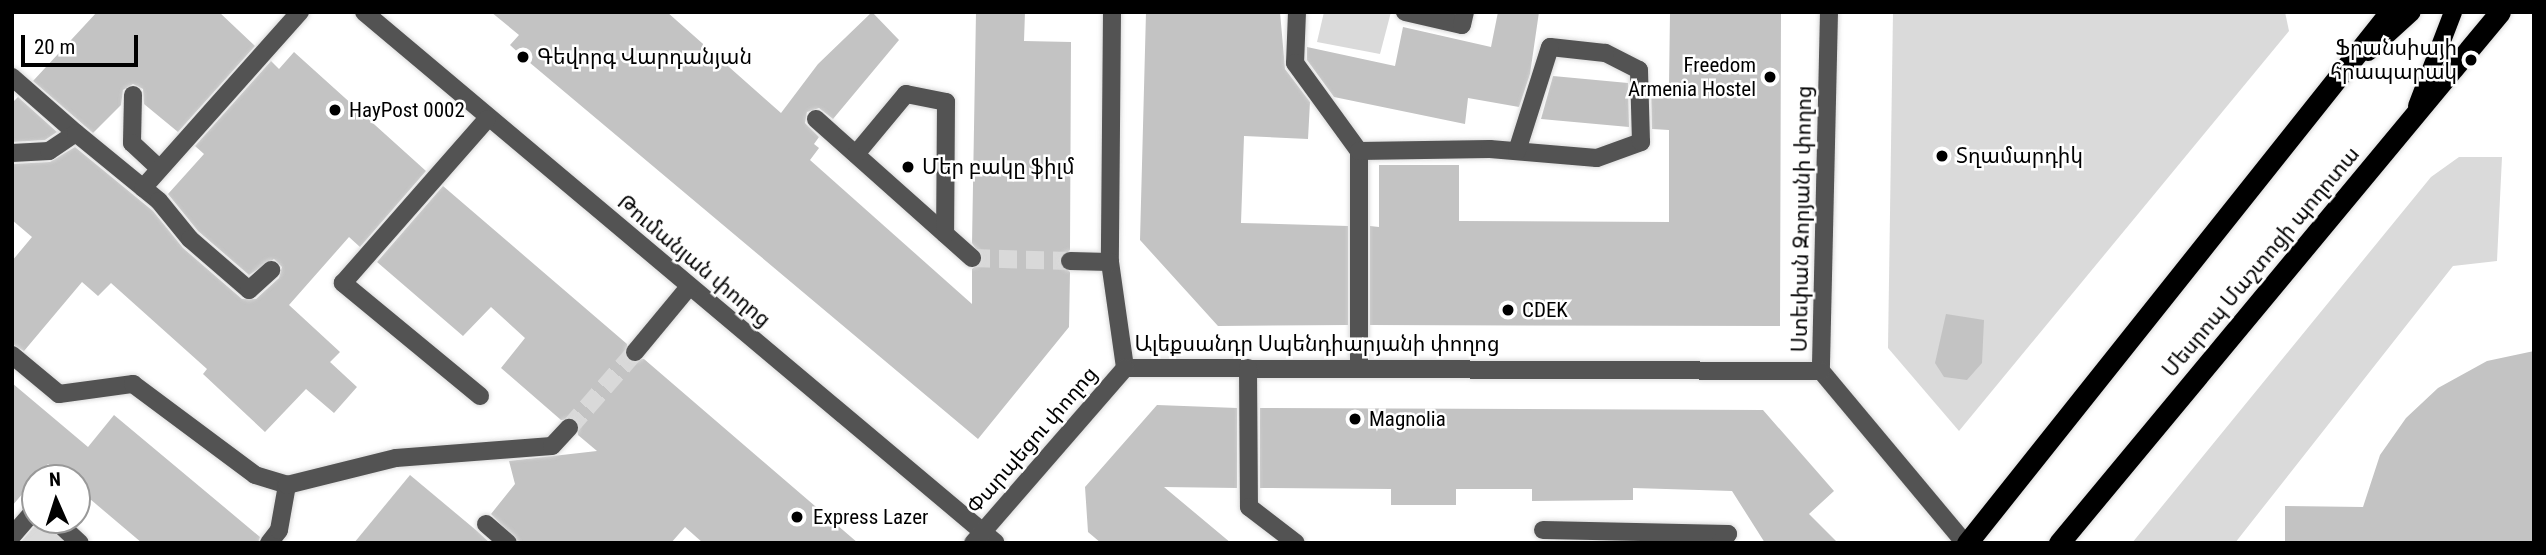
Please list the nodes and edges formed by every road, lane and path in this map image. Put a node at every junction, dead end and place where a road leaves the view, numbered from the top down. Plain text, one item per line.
1 (300, 12) edge
2 (365, 12) edge
3 (1112, 12) edge
4 (1297, 12) edge
5 (1405, 12) edge
6 (1465, 12) edge
7 (1829, 12) edge
8 (2390, 12) edge
9 (2412, 12) edge
10 (2453, 12) edge
11 (2500, 12) edge
12 (12, 77) edge
13 (2334, 85) junction
14 (133, 94) dead end
15 (2415, 113) junction
16 (487, 119) junction
17 (816, 119) dead end
18 (76, 133) junction
19 (1359, 151) junction
20 (1517, 151) junction
21 (12, 153) edge
22 (856, 154) junction
23 (159, 168) junction
24 (143, 188) junction
25 (945, 234) junction
26 (972, 258) tunnel mouth
27 (1070, 261) tunnel mouth
28 (1110, 262) junction
29 (271, 270) dead end
30 (689, 287) junction
31 (635, 352) tunnel mouth
32 (12, 355) edge
33 (1359, 367) junction
34 (1125, 368) junction
35 (1248, 368) junction
36 (1821, 371) junction
37 (480, 396) dead end
38 (569, 428) tunnel mouth
39 (287, 485) junction
40 (486, 524) dead end
41 (1543, 530) dead end
42 (274, 536) edge
43 (983, 539) edge
44 (293, 543) edge
45 (508, 543) edge
46 (1296, 543) edge
47 (1720, 543) edge
48 (1966, 543) edge
49 (2059, 543) edge

1 - 23 street
2 - 16 street, Թումանյան փողոց
3 - 28 street, Ալեքսանդր Սպենդիարյանի փողոց
4 - 19 street
5 - 6 street
7 - 36 street, Ստեփան Զորյանի փողոց
8 - 13 highway
9 - 13 main road
10 - 15 main road
11 - 15 highway, Մեսրոպ Մաշտոցի պողոտա
12 - 18 street
13 - 48 highway
14 - 23 street
15 - 49 highway, Մեսրոպ Մաշտոցի պողոտա
16 - 30 street, Թումանյան փողոց
16 - 37 street
17 - 22 street
18 - 21 street
18 - 24 street
19 - 20 street
19 - 33 street
20 - 20 street
22 - 25 street
22 - 25 street
23 - 24 street
24 - 29 street
25 - 26 street
27 - 28 street
28 - 34 street, Ալեքսանդր Սպենդիարյանի փողոց
30 - 31 street
30 - 43 street, Թումանյան փողոց
32 - 39 street
33 - 35 street, Ալեքսանդր Սպենդիարյանի փողոց
33 - 36 street, Ալեքսանդր Սպենդիարյանի փողոց
34 - 35 street, Ալեքսանդր Սպենդիարյանի փողոց
34 - 43 street, Փարպեցու փողոց
35 - 46 street
36 - 48 street, Ստեփան Զորյանի փողոց
38 - 39 street
39 - 42 street
40 - 45 street
41 - 47 street
42 - 44 street

